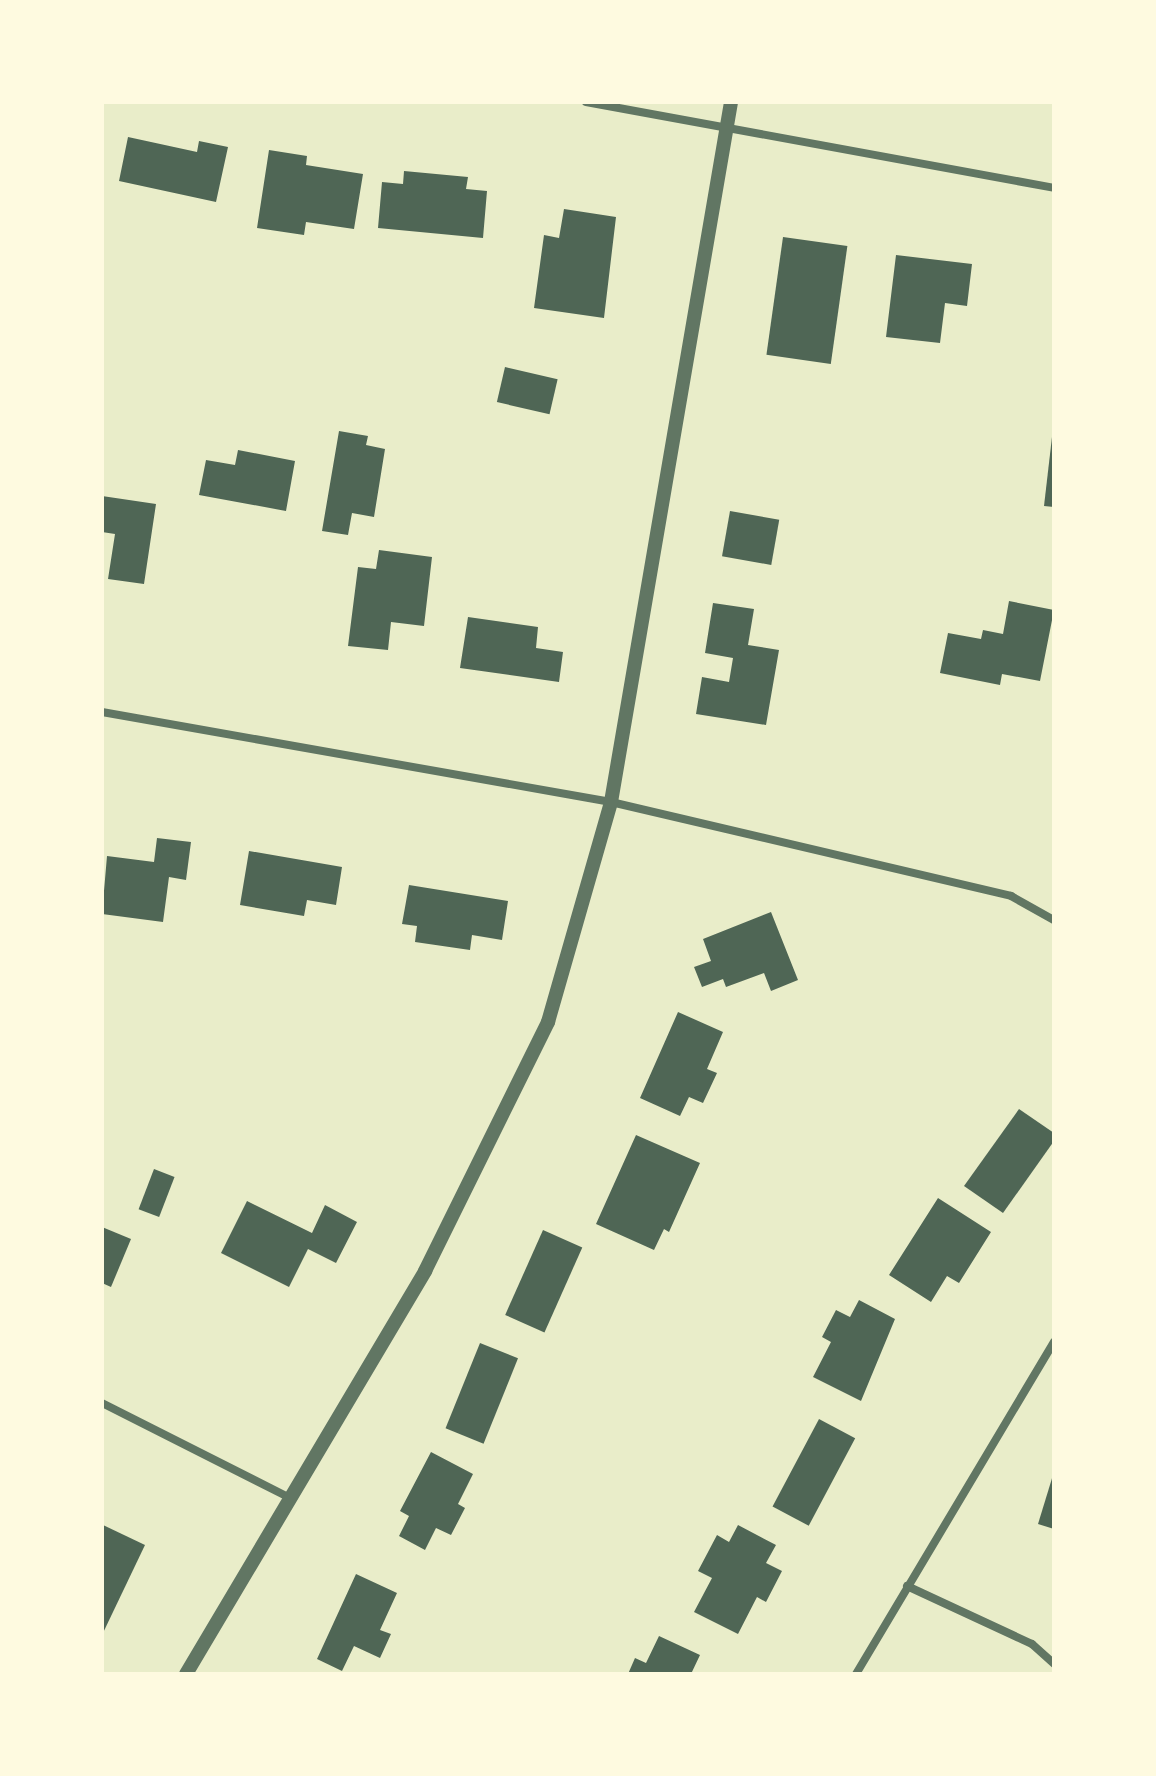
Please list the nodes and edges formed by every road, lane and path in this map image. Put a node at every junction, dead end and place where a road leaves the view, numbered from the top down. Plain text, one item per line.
1 (586, 102) edge
2 (731, 102) edge
3 (726, 127) junction
4 (1054, 188) edge
5 (102, 712) edge
6 (611, 802) junction
7 (1054, 920) edge
8 (1054, 1342) edge
9 (102, 1403) edge
10 (288, 1497) junction
11 (907, 1586) junction
12 (1054, 1664) edge
13 (186, 1674) edge
14 (856, 1674) edge

1 - 3 street
2 - 3 street
3 - 4 street
3 - 6 street
5 - 6 street
6 - 7 street
6 - 10 street
8 - 11 street
9 - 10 street
10 - 13 street
11 - 12 street
11 - 14 street

